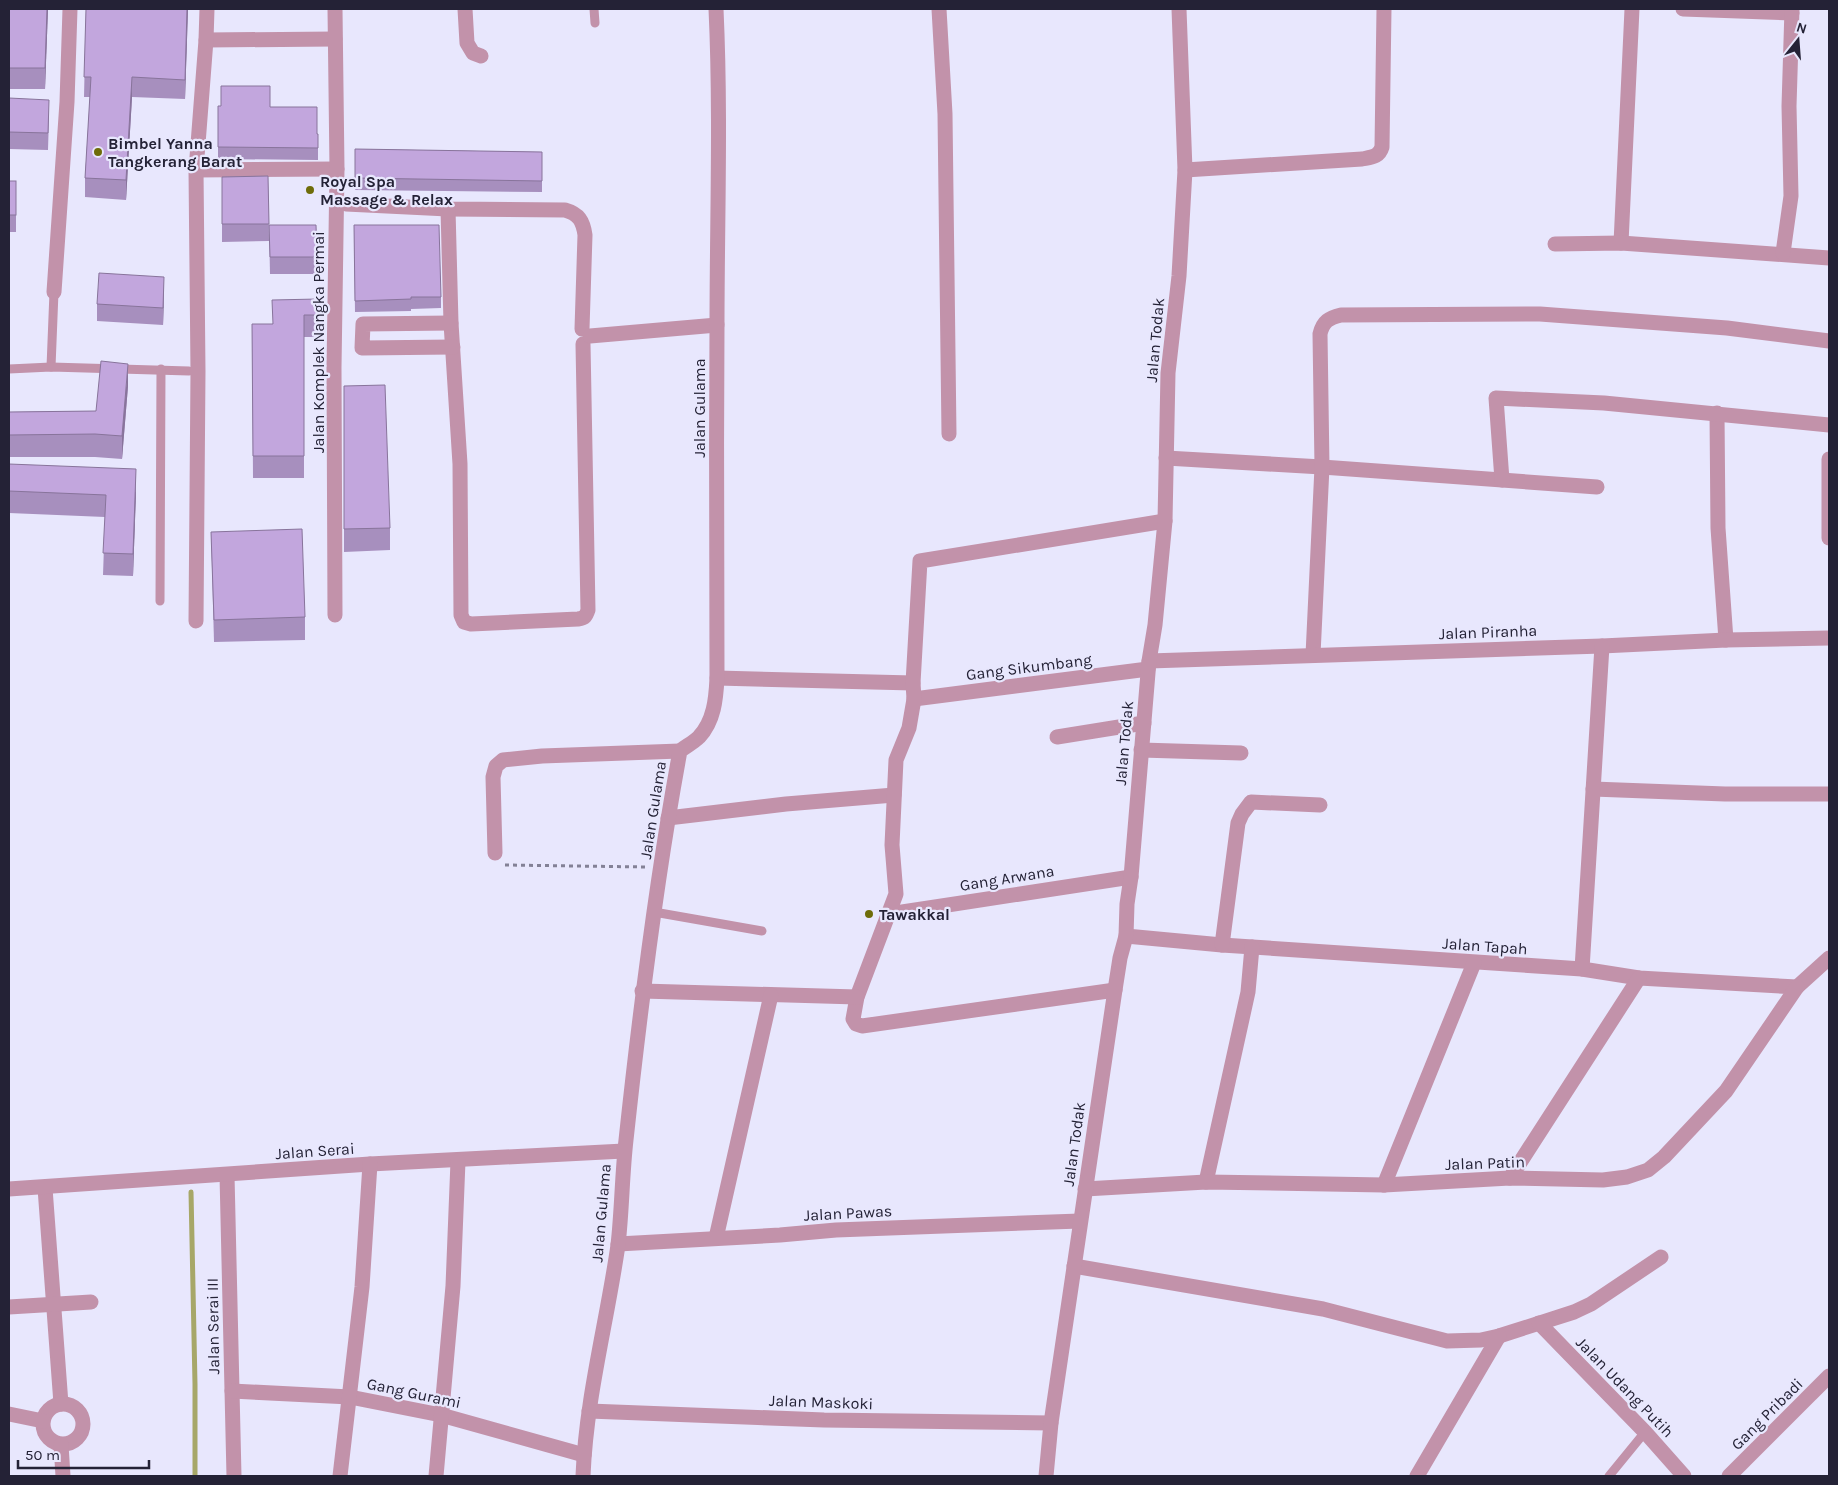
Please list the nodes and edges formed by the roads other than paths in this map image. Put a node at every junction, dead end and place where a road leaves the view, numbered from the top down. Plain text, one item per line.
1 (70, 9) edge
2 (207, 9) edge
3 (335, 9) edge
4 (465, 9) edge
5 (594, 9) edge
6 (716, 9) edge
7 (940, 9) edge
8 (1179, 9) edge
9 (1384, 9) edge
10 (1632, 9) edge
11 (1683, 9) edge
12 (1792, 11) edge
13 (595, 23) dead end
14 (335, 39) junction
15 (206, 40) junction
16 (481, 56) dead end
17 (337, 169) junction
18 (196, 170) junction
19 (1184, 170) junction
20 (346, 204) dead end
21 (448, 209) junction
22 (1621, 243) junction
23 (1555, 244) dead end
24 (1783, 253) junction
25 (1829, 258) edge
26 (54, 292) joint
27 (451, 323) junction
28 (717, 325) junction
29 (585, 336) junction
30 (1829, 341) edge
31 (453, 347) junction
32 (51, 367) junction
33 (9, 369) edge
34 (160, 369) junction
35 (194, 371) junction
36 (1717, 413) junction
37 (1829, 425) edge
38 (949, 434) dead end
39 (1166, 458) junction
40 (1829, 459) edge
41 (1322, 467) junction
42 (1502, 480) junction
43 (1596, 487) dead end
44 (1165, 520) junction
45 (1829, 538) edge
46 (160, 601) dead end
47 (335, 615) dead end
48 (196, 621) dead end
49 (1829, 638) edge
50 (1726, 640) junction
51 (1602, 646) junction
52 (1313, 655) junction
53 (1148, 665) junction
54 (717, 678) junction
55 (913, 683) junction
56 (914, 699) junction
57 (1144, 723) junction
58 (1057, 736) dead end
59 (1141, 750) junction
60 (680, 751) junction
61 (1241, 753) dead end
62 (1593, 790) junction
63 (1829, 794) edge
64 (894, 795) junction
65 (1320, 805) dead end
66 (668, 818) junction
67 (495, 853) road end
68 (1131, 877) junction
69 (654, 912) junction
70 (889, 914) junction
71 (762, 931) dead end
72 (1126, 936) junction
73 (1222, 945) junction
74 (1252, 946) junction
75 (1829, 958) edge
76 (1474, 963) junction
77 (1582, 969) junction
78 (1639, 978) junction
79 (1797, 987) junction
80 (642, 990) junction
81 (1114, 990) junction
82 (771, 995) junction
83 (857, 997) junction
84 (624, 1151) junction
85 (458, 1161) junction
86 (370, 1164) junction
87 (227, 1175) junction
88 (1510, 1178) junction
89 (1206, 1182) junction
90 (1384, 1185) junction
91 (45, 1188) junction
92 (9, 1189) edge
93 (1086, 1189) junction
94 (1080, 1221) junction
95 (716, 1238) junction
96 (618, 1244) junction
97 (1661, 1257) dead end
98 (1074, 1266) junction
99 (91, 1302) dead end
100 (54, 1303) junction
101 (9, 1307) edge
102 (1539, 1323) junction
103 (1499, 1336) junction
104 (1829, 1376) edge
105 (232, 1391) junction
106 (350, 1397) junction
107 (61, 1404) junction
108 (589, 1411) junction
109 (9, 1414) edge
110 (441, 1415) junction
111 (42, 1421) junction
112 (1051, 1423) junction
113 (1645, 1432) junction
114 (61, 1445) junction
115 (584, 1455) junction
116 (63, 1476) edge
117 (234, 1476) edge
118 (340, 1476) edge
119 (436, 1476) edge
120 (583, 1476) edge
121 (1046, 1476) edge
122 (1417, 1476) edge
123 (1609, 1476) edge
124 (1684, 1476) edge
125 (1728, 1476) edge

1 - 26 street
2 - 15 street
3 - 14 street, Jalan Komplek Nangka Permai
4 - 16 street
5 - 13 lane
6 - 28 street, Jalan Gulama
7 - 38 street
8 - 19 street, Jalan Todak
9 - 19 street
10 - 22 street
11 - 12 street
12 - 24 street
14 - 15 street
14 - 17 street, Jalan Komplek Nangka Permai
15 - 18 street
17 - 18 street
17 - 47 street, Jalan Komplek Nangka Permai
18 - 35 street
19 - 39 street, Jalan Todak
20 - 21 street
21 - 27 street
21 - 29 street
22 - 23 street
22 - 24 street
24 - 25 street
26 - 32 lane
27 - 31 street
27 - 31 street
28 - 29 street
28 - 54 street, Jalan Gulama
29 - 31 street
30 - 41 street
32 - 33 lane
32 - 34 lane
34 - 35 lane
34 - 46 lane
35 - 48 street
36 - 37 street
36 - 42 street
36 - 50 street
39 - 41 street
39 - 44 street, Jalan Todak
40 - 45 street
41 - 42 street
41 - 52 street
42 - 43 street
44 - 53 street, Jalan Todak
44 - 55 street
49 - 50 street, Jalan Piranha
50 - 51 street, Jalan Piranha
51 - 52 street, Jalan Piranha
51 - 62 street
52 - 53 street, Jalan Piranha
53 - 56 street, Gang Sikumbang
53 - 57 street, Jalan Todak
54 - 55 street
54 - 60 street, Jalan Gulama
55 - 56 street
56 - 64 street
57 - 58 street
57 - 59 street, Jalan Todak
59 - 61 street
59 - 68 street, Jalan Todak
60 - 66 street, Jalan Gulama
60 - 67 street
62 - 63 street
62 - 77 street
64 - 66 street
64 - 70 street
65 - 73 street
66 - 69 street, Jalan Gulama
68 - 70 street, Gang Arwana
68 - 72 street, Jalan Todak
69 - 71 lane
69 - 80 street, Jalan Gulama
70 - 83 street
72 - 73 street, Jalan Tapah
72 - 81 street, Jalan Todak
73 - 74 street, Jalan Tapah
74 - 76 street, Jalan Tapah
74 - 89 street
75 - 79 street
76 - 77 street, Jalan Tapah
76 - 90 street
77 - 78 street, Jalan Tapah
78 - 79 street, Jalan Tapah
78 - 88 street
79 - 88 street, Jalan Patin
80 - 82 street
80 - 84 street, Jalan Gulama
81 - 83 street
81 - 93 street, Jalan Todak
82 - 83 street
82 - 95 street
84 - 85 street, Jalan Serai
84 - 96 street, Jalan Gulama
85 - 86 street, Jalan Serai
85 - 110 street
86 - 87 street, Jalan Serai
86 - 106 street
87 - 91 street, Jalan Serai
87 - 105 street, Jalan Serai III
88 - 90 street, Jalan Patin
89 - 90 street, Jalan Patin
89 - 93 street, Jalan Patin
91 - 92 street, Jalan Serai
91 - 100 street
93 - 94 street, Jalan Todak
94 - 95 street, Jalan Pawas
94 - 98 street, Jalan Todak
95 - 96 street, Jalan Pawas
96 - 108 street, Jalan Gulama
97 - 102 street
98 - 103 street
98 - 112 street, Jalan Todak
99 - 100 street
100 - 101 street
100 - 107 street
102 - 103 street
102 - 113 street, Jalan Udang Putih
103 - 122 street
104 - 125 street, Gang Pribadi
105 - 106 street, Gang Gurami
105 - 117 street, Jalan Serai III
106 - 110 street, Gang Gurami
106 - 118 street
107 - 111 street
107 - 114 street
108 - 112 street, Jalan Maskoki
108 - 115 street, Jalan Gulama
109 - 111 street
110 - 115 street, Gang Gurami
110 - 119 street
111 - 114 street
112 - 121 street, Jalan Todak
113 - 123 lane
113 - 124 street, Jalan Udang Putih
114 - 116 street
115 - 120 street, Jalan Gulama

